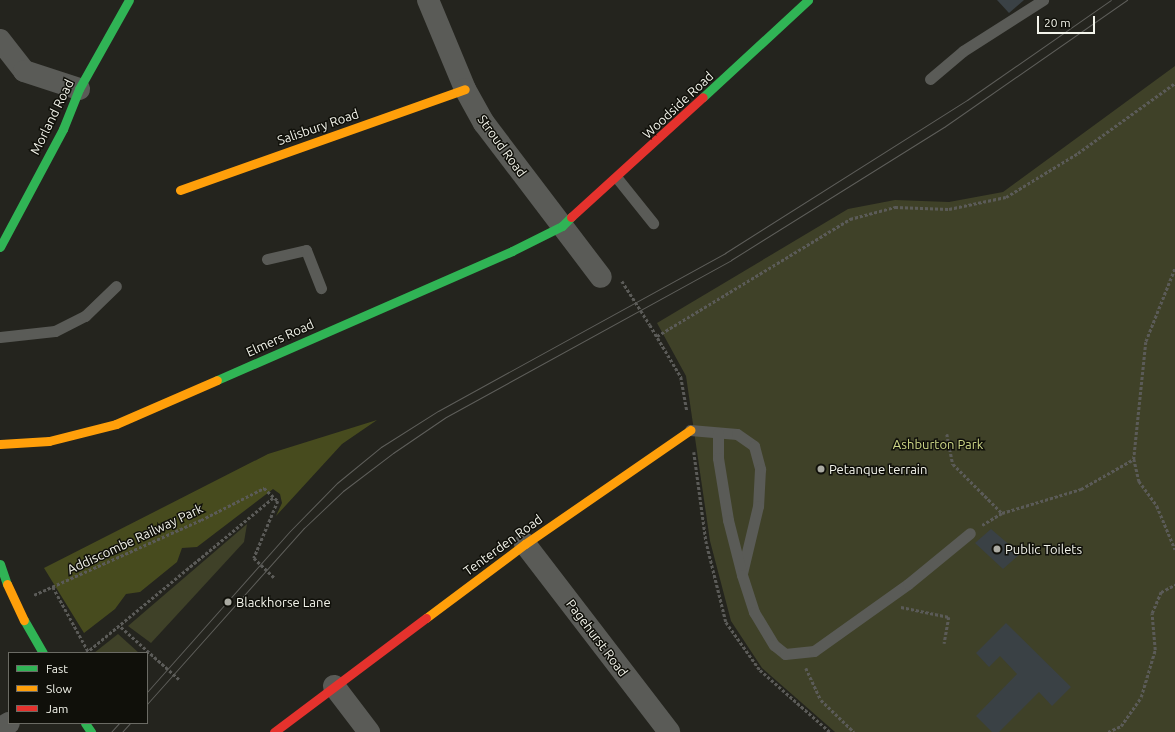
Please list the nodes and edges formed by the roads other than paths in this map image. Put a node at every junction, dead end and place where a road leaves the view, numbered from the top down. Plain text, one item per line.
1 (129, 0) edge
2 (428, 0) edge
3 (808, 0) edge
4 (1043, 0) edge
5 (0, 40) edge
6 (930, 79) dead end
7 (79, 89) junction
8 (465, 89) junction
9 (617, 178) junction
10 (180, 190) dead end
11 (653, 223) dead end
12 (562, 226) junction
13 (0, 247) edge
14 (267, 260) dead end
15 (601, 277) dead end
16 (116, 286) dead end
17 (321, 288) dead end
18 (332, 315) dead end
19 (338, 327) junction
20 (0, 337) edge
21 (690, 430) joint
22 (718, 433) junction
23 (0, 444) edge
24 (970, 533) road end
25 (525, 544) junction
26 (0, 564) edge
27 (742, 575) junction
28 (42, 652) edge
29 (334, 686) junction
30 (274, 732) edge
31 (369, 732) edge
32 (669, 732) edge

1 - 7 street, Morland Road
2 - 8 street, Stroud Road
3 - 9 street, Woodside Road
4 - 6 lane
5 - 7 street
7 - 13 street, Morland Road
8 - 10 street, Salisbury Road
8 - 12 street, Stroud Road
9 - 11 lane
9 - 12 street, Woodside Road
12 - 15 street, Stroud Road
12 - 19 street, Elmers Road
14 - 17 lane
16 - 20 lane
18 - 19 lane
19 - 23 street, Elmers Road
21 - 22 lane
21 - 25 street, Tenterden Road
22 - 27 lane
22 - 27 lane
24 - 27 lane
25 - 29 street, Tenterden Road
25 - 32 street, Pagehurst Road
26 - 28 street, bridge
29 - 30 street, Tenterden Road
29 - 31 street

